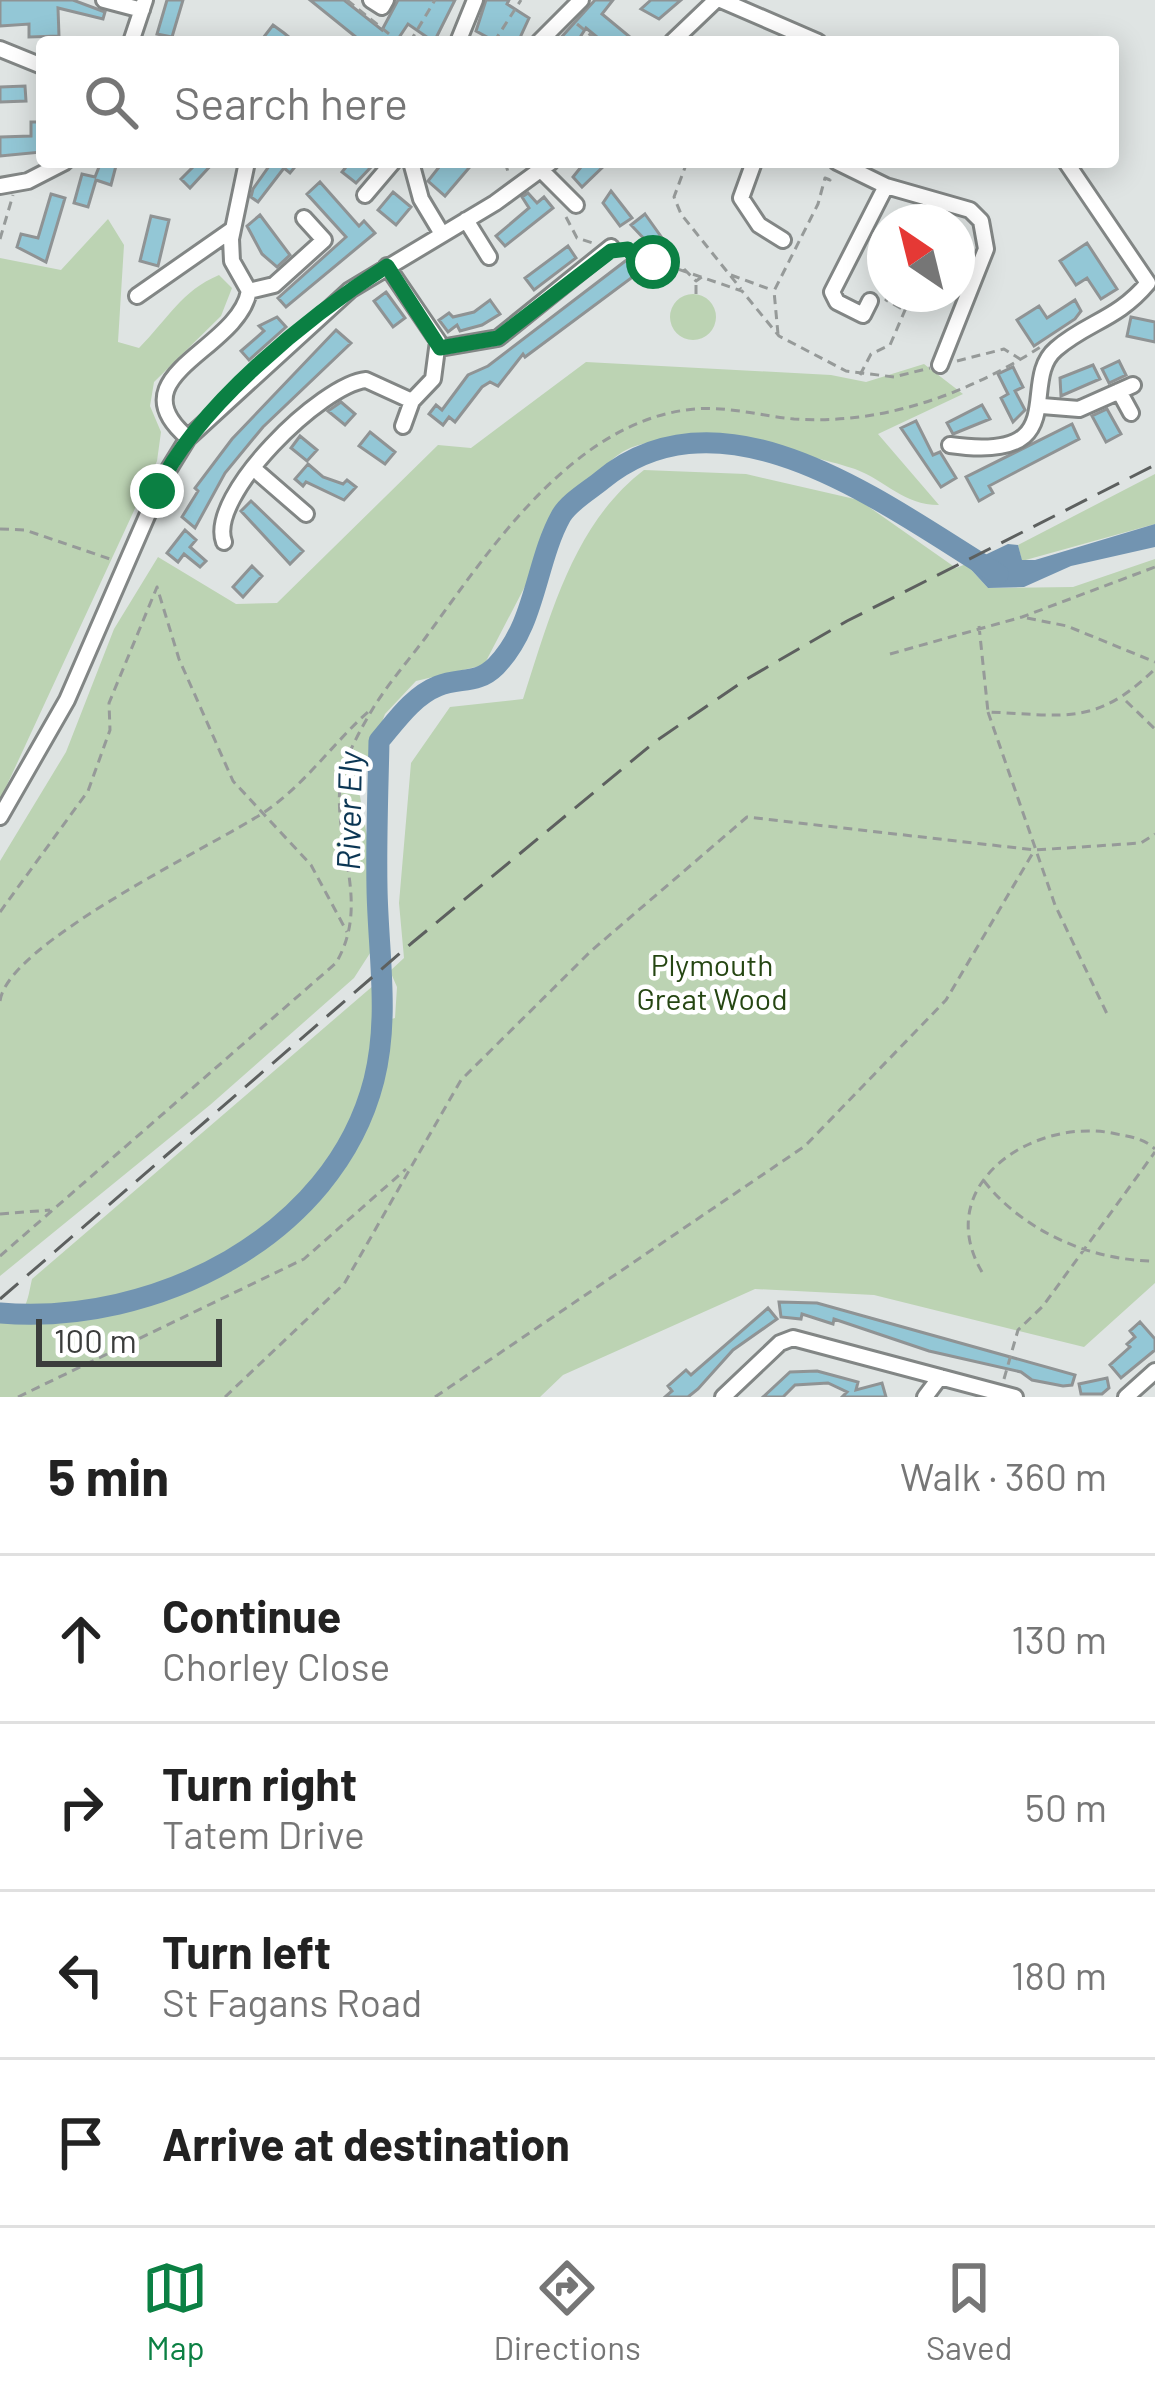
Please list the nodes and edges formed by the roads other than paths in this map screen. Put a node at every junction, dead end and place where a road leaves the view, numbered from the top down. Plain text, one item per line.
1 (104, 0) edge
2 (371, 0) edge
3 (386, 0) edge
4 (475, 0) edge
5 (581, 0) edge
6 (719, 0) edge
7 (144, 5) edge
8 (133, 36) edge
9 (460, 36) edge
10 (545, 36) edge
11 (680, 36) edge
12 (804, 36) edge
13 (0, 49) edge
14 (36, 64) edge
15 (50, 168) edge
16 (246, 168) edge
17 (388, 168) edge
18 (413, 168) edge
19 (544, 168) edge
20 (547, 168) edge
21 (752, 168) edge
22 (851, 168) edge
23 (1070, 168) edge
24 (6, 185) edge
25 (886, 185) junction
26 (364, 195) dead end
27 (876, 204) edge
28 (571, 209) road end
29 (304, 218) dead end
30 (466, 220) junction
31 (867, 223) edge
32 (232, 229) junction
33 (442, 234) junction
34 (783, 241) dead end
35 (611, 249) road end
36 (490, 257) dead end
37 (387, 266) junction
38 (1152, 284) edge
39 (250, 291) junction
40 (137, 296) dead end
41 (867, 307) edge
42 (440, 348) junction
43 (940, 365) road end
44 (412, 401) junction
45 (1042, 406) junction
46 (1131, 413) dead end
47 (403, 426) dead end
48 (188, 438) junction
49 (950, 445) dead end
50 (253, 468) junction
51 (306, 514) dead end
52 (224, 542) dead end
53 (0, 817) edge
54 (1155, 1371) edge
55 (940, 1377) junction
56 (1007, 1395) edge
57 (723, 1397) edge
58 (925, 1397) edge
59 (1126, 1397) edge

1 - 7 street
2 - 3 street
4 - 9 street
5 - 10 street
6 - 11 street
6 - 12 street
7 - 8 street
13 - 14 street
15 - 24 street
16 - 32 street
17 - 26 street
18 - 33 street
19 - 30 street
20 - 28 street
21 - 34 street
22 - 25 street
23 - 38 street
25 - 27 street
25 - 43 street
29 - 39 street
30 - 33 street
30 - 36 street
31 - 41 street
32 - 39 street
32 - 40 street
33 - 37 street
35 - 42 street
37 - 42 street
37 - 48 street
38 - 45 street
39 - 48 street
42 - 44 street
44 - 47 street
44 - 50 street
45 - 46 street
45 - 49 street
48 - 53 street
50 - 51 street
50 - 52 street
54 - 59 street
55 - 56 street
55 - 57 street
55 - 58 street

